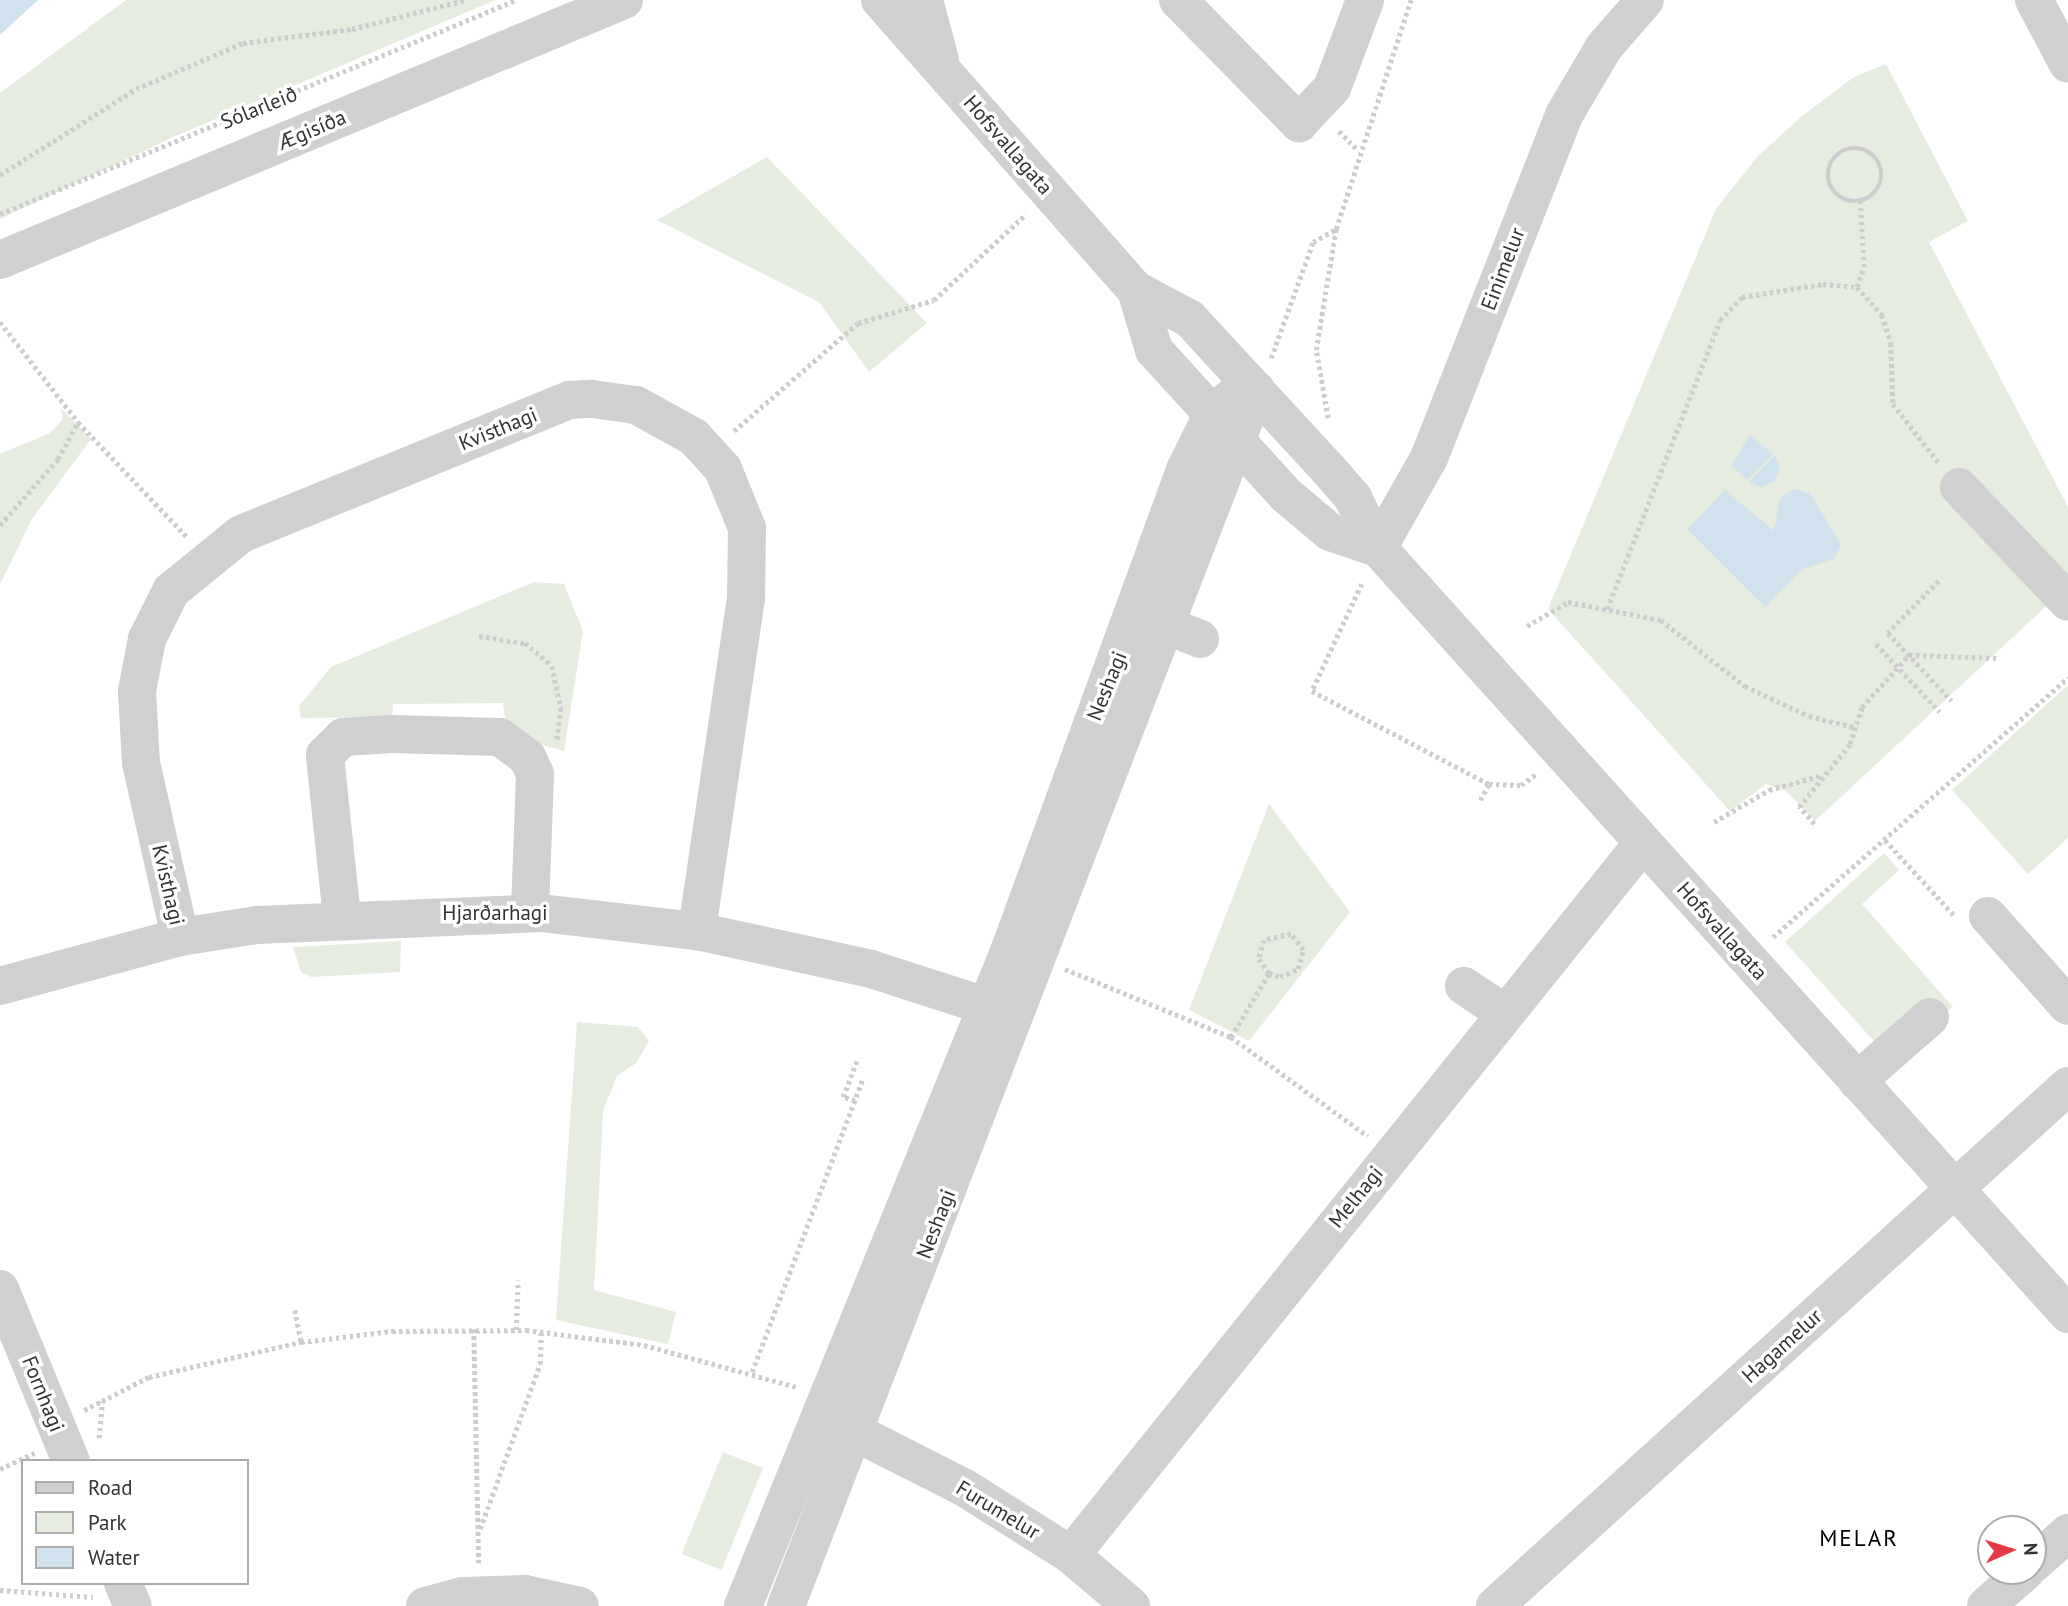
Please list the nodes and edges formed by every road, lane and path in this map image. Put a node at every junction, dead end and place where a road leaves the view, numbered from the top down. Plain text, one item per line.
1 (465, 0) edge
2 (516, 0) edge
3 (624, 0) edge
4 (880, 0) edge
5 (924, 0) edge
6 (1178, 0) edge
7 (1365, 0) edge
8 (1412, 0) edge
9 (1645, 0) edge
10 (2034, 0) edge
11 (2068, 64) edge
12 (949, 78) junction
13 (0, 175) edge
14 (1050, 192) junction
15 (1860, 202) junction
16 (0, 215) edge
17 (1336, 229) junction
18 (0, 260) edge
19 (1857, 287) junction
20 (1136, 290) junction
21 (0, 322) edge
22 (1257, 380) junction
23 (1213, 413) junction
24 (78, 422) junction
25 (1333, 432) dead end
26 (1238, 441) junction
27 (710, 452) junction
28 (1958, 499) joint
29 (0, 525) edge
30 (1378, 548) junction
31 (206, 558) junction
32 (1939, 581) dead end
33 (1362, 584) dead end
34 (2068, 602) edge
35 (1607, 609) junction
36 (1163, 624) junction
37 (1527, 626) dead end
38 (1200, 639) dead end
39 (1876, 645) dead end
40 (1909, 655) junction
41 (1999, 658) dead end
42 (1898, 667) junction
43 (2068, 678) edge
44 (1952, 701) dead end
45 (1940, 712) dead end
46 (1858, 728) junction
47 (1535, 774) dead end
48 (1824, 775) junction
49 (1489, 784) junction
50 (1480, 800) dead end
51 (1714, 822) dead end
52 (1814, 824) dead end
53 (1885, 840) junction
54 (1643, 842) junction
55 (1891, 847) dead end
56 (530, 913) junction
57 (1988, 916) dead end
58 (342, 918) junction
59 (697, 931) junction
60 (180, 937) junction
61 (1773, 937) dead end
62 (1060, 966) dead end
63 (1269, 973) junction
64 (0, 986) edge
65 (1464, 986) dead end
66 (2068, 1006) edge
67 (1003, 1011) junction
68 (1503, 1012) junction
69 (1930, 1017) dead end
70 (1231, 1037) junction
71 (858, 1058) dead end
72 (863, 1079) dead end
73 (1857, 1081) junction
74 (2068, 1086) edge
75 (855, 1101) junction
76 (1391, 1153) junction
77 (1955, 1189) junction
78 (518, 1280) dead end
79 (0, 1289) edge
80 (295, 1310) dead end
81 (2068, 1314) edge
82 (474, 1329) junction
83 (516, 1330) junction
84 (541, 1332) junction
85 (301, 1342) junction
86 (752, 1372) junction
87 (102, 1401) junction
88 (80, 1411) dead end
89 (829, 1413) junction
90 (68, 1454) edge
91 (45, 1459) edge
92 (21, 1464) edge
93 (0, 1469) edge
94 (478, 1533) junction
95 (2068, 1533) edge
96 (2047, 1552) edge
97 (1071, 1555) junction
98 (2010, 1585) edge
99 (0, 1590) edge
100 (118, 1596) edge
101 (468, 1599) edge
102 (425, 1606) edge
103 (580, 1606) edge
104 (743, 1606) edge
105 (786, 1606) edge
106 (1130, 1606) edge
107 (1495, 1606) edge
108 (1986, 1606) edge

1 - 13 path
2 - 16 path, Sólarleið
3 - 18 street, Ægisíða
4 - 12 street, Hofsvallagata
5 - 12 street
6 - 7 street
8 - 17 path
9 - 30 street, Einimelur
10 - 11 street
12 - 14 street, Hofsvallagata
14 - 20 street, Hofsvallagata
14 - 27 path
15 - 15 path
15 - 19 path
17 - 22 path
17 - 25 path
19 - 28 path
19 - 35 path
20 - 22 street, Hofsvallagata
20 - 23 street, Hofsvallagata
21 - 24 path
22 - 23 street, Neshagi
22 - 26 street, Neshagi
22 - 30 street, Hofsvallagata
23 - 26 street, Hofsvallagata
23 - 67 street, Neshagi
24 - 29 path
24 - 31 path
26 - 30 street, Hofsvallagata
26 - 36 street, Neshagi
27 - 31 street, Kvisthagi
27 - 59 street, Kvisthagi
28 - 34 street
30 - 54 street, Hofsvallagata
31 - 60 street, Kvisthagi
32 - 40 path
33 - 49 path
35 - 37 path
35 - 46 path
36 - 38 street
36 - 67 street, Neshagi
39 - 42 path
40 - 41 path
40 - 42 path
40 - 44 path
42 - 45 path
42 - 46 path
43 - 53 path
46 - 48 path
47 - 49 path
48 - 51 path
48 - 52 path
49 - 50 path
53 - 55 path
53 - 61 path
54 - 68 street, Melhagi
54 - 73 street, Hofsvallagata
56 - 58 street, Hjarðarhagi
56 - 58 street
56 - 59 street, Hjarðarhagi
57 - 66 street
58 - 60 street, Hjarðarhagi
59 - 67 street, Hjarðarhagi
60 - 64 street, Hjarðarhagi
62 - 70 path
63 - 63 path
63 - 70 path
65 - 68 street
67 - 89 street, Neshagi
68 - 76 street, Melhagi
69 - 73 street
70 - 76 path
71 - 75 path
72 - 75 path
73 - 77 street, Hofsvallagata
74 - 77 street, Hagamelur
75 - 86 path
76 - 97 street, Melhagi
77 - 81 street, Hofsvallagata
77 - 107 street, Hagamelur
78 - 83 path
79 - 90 street, Fornhagi
80 - 85 path
82 - 83 path
82 - 85 path
82 - 94 path
83 - 84 path
84 - 86 path
84 - 94 path
85 - 87 path
86 - 89 path
87 - 88 path
87 - 90 path
89 - 97 street, Furumelur
89 - 104 street, Neshagi
89 - 105 street, Neshagi
90 - 91 path
92 - 93 path
94 - 101 path
95 - 96 street
97 - 106 street, Furumelur
98 - 108 street
99 - 100 path
101 - 102 street
101 - 103 street

